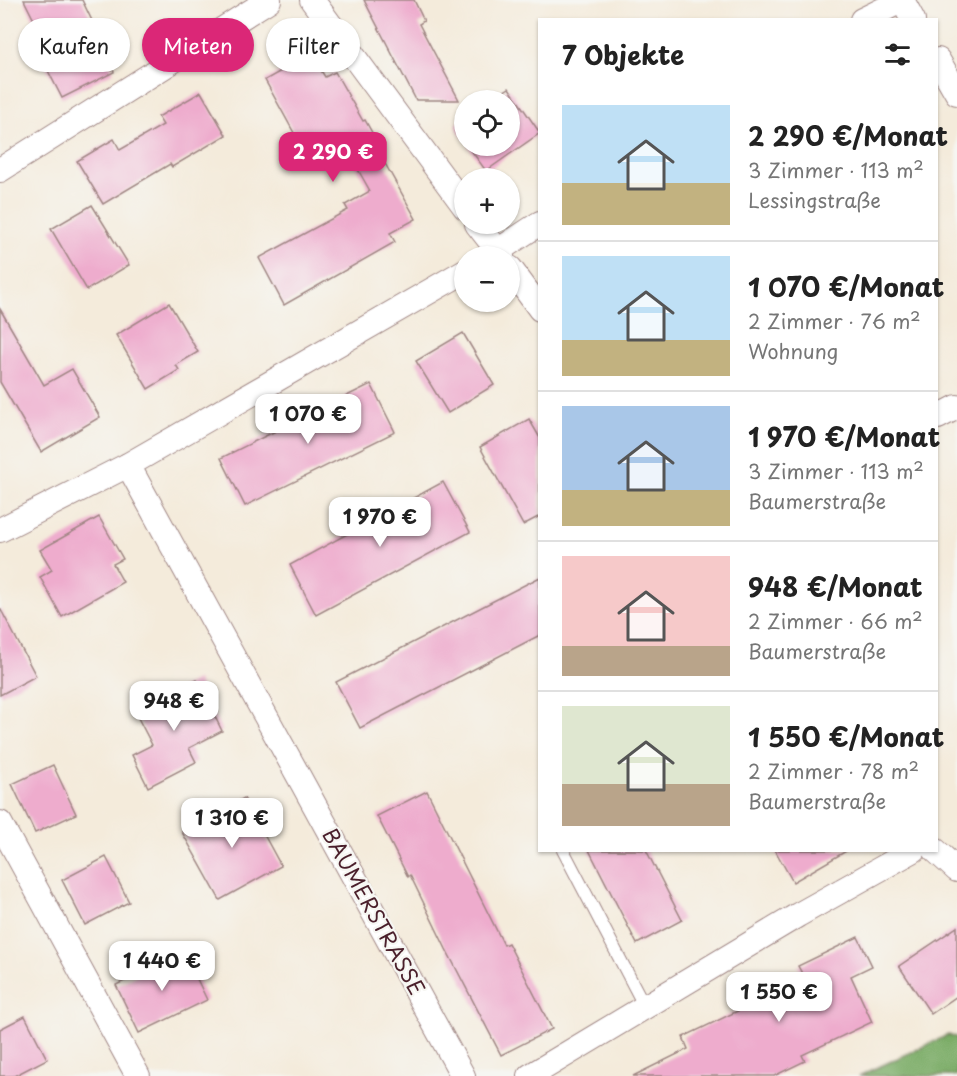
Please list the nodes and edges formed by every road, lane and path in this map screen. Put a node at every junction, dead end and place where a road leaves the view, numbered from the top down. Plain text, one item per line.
1 (269, 0) edge
2 (312, 0) edge
3 (902, 0) edge
4 (866, 18) edge
5 (912, 18) edge
6 (938, 60) edge
7 (957, 93) edge
8 (0, 170) edge
9 (454, 192) edge
10 (538, 225) edge
11 (514, 246) edge
12 (454, 277) edge
13 (520, 284) edge
14 (538, 306) edge
15 (957, 407) edge
16 (938, 417) edge
17 (128, 465) junction
18 (0, 531) edge
19 (0, 823) edge
20 (564, 852) edge
21 (910, 852) edge
22 (937, 852) edge
23 (957, 870) edge
24 (645, 1007) junction
25 (138, 1076) edge
26 (463, 1076) edge
27 (530, 1076) edge

1 - 8 street
2 - 9 street
3 - 4 street
3 - 5 street
6 - 7 street
10 - 11 street
12 - 17 street
13 - 14 street
15 - 16 street
17 - 18 street
17 - 26 street, BAUMERSTRASSE
19 - 25 street
20 - 24 lane
21 - 24 street
22 - 23 street
24 - 27 street

